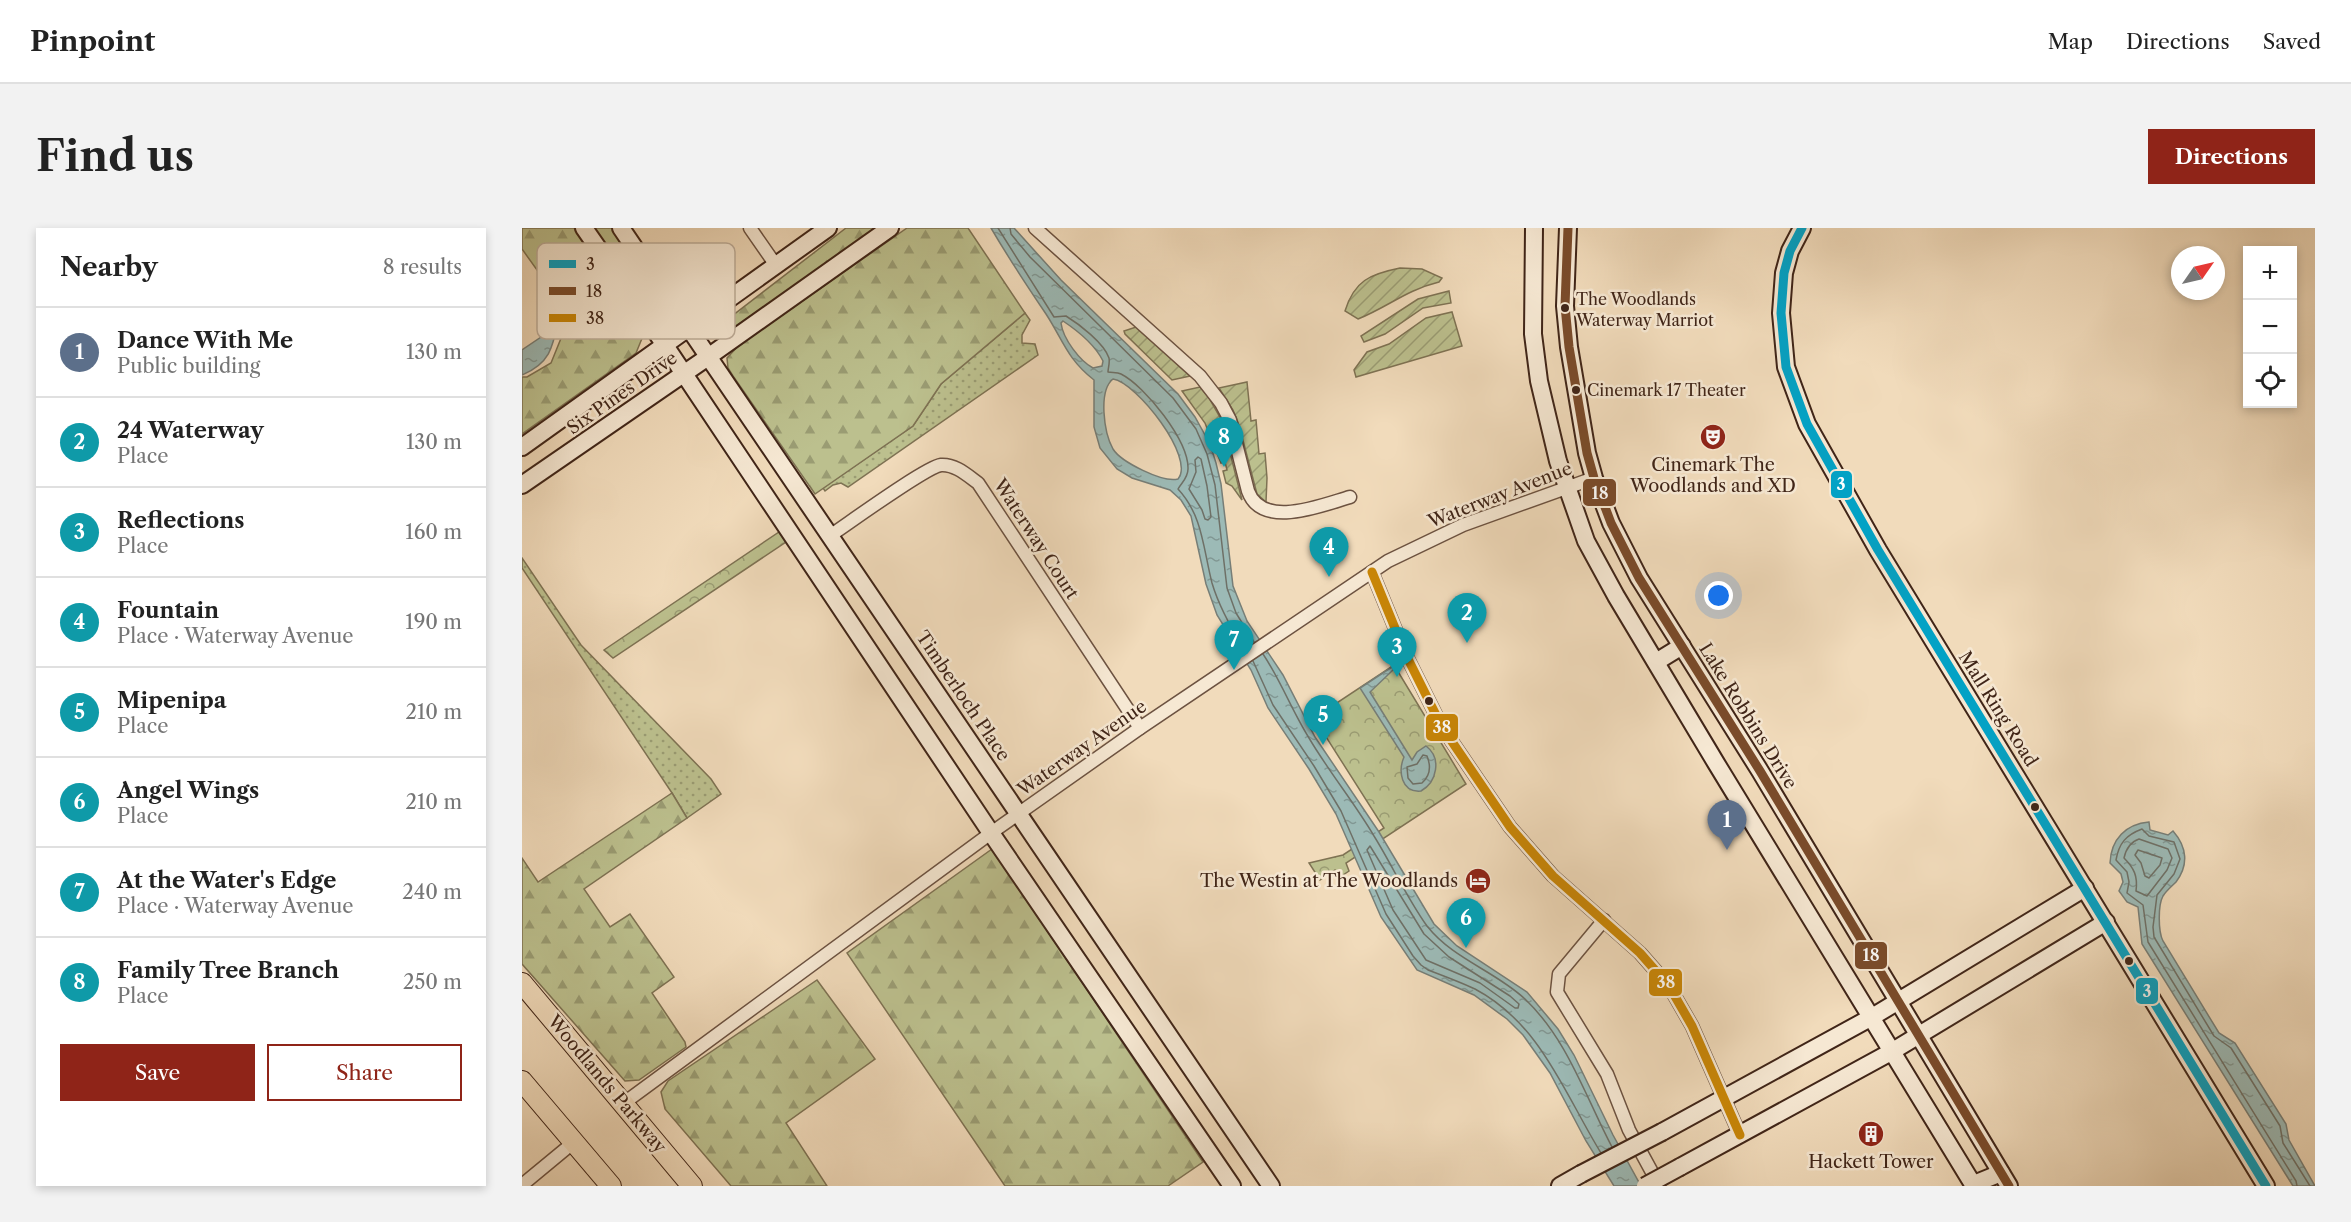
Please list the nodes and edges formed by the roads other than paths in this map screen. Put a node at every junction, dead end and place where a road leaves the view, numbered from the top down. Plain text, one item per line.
1 (584, 228) edge
2 (621, 228) edge
3 (750, 228) edge
4 (828, 228) edge
5 (890, 228) edge
6 (1534, 228) edge
7 (1568, 228) edge
8 (1802, 228) edge
9 (1038, 230) edge
10 (594, 243) edge
11 (631, 243) edge
12 (775, 264) junction
13 (735, 293) edge
14 (735, 338) edge
15 (661, 339) edge
16 (672, 339) edge
17 (696, 339) edge
18 (733, 339) edge
19 (664, 344) junction
20 (708, 357) junction
21 (684, 374) junction
22 (522, 447) edge
23 (1593, 478) junction
24 (522, 486) edge
25 (1567, 488) junction
26 (1350, 497) dead end
27 (831, 535) junction
28 (1372, 572) junction
29 (1682, 646) junction
30 (1656, 663) junction
31 (1140, 728) junction
32 (1019, 815) junction
33 (991, 833) junction
34 (2085, 888) junction
35 (1604, 920) junction
36 (2106, 922) junction
37 (522, 983) edge
38 (1897, 1003) junction
39 (1872, 1017) junction
40 (1917, 1035) junction
41 (1892, 1052) junction
42 (522, 1081) edge
43 (1724, 1098) junction
44 (624, 1103) junction
45 (1740, 1135) junction
46 (574, 1142) junction
47 (2005, 1180) edge
48 (522, 1185) edge
49 (1974, 1185) edge
50 (611, 1186) edge
51 (692, 1186) edge
52 (1232, 1186) edge
53 (1271, 1186) edge
54 (1560, 1186) edge
55 (1645, 1186) edge
56 (1660, 1186) edge
57 (2266, 1186) edge

1 - 10 street
2 - 11 street, Timberloch Place
3 - 12 street
4 - 12 street, Six Pines Drive
5 - 14 street, Six Pines Drive
6 - 25 street
7 - 23 street, Lake Robbins Drive
8 - 34 street, Mall Ring Road
9 - 26 street
12 - 13 street, Six Pines Drive
15 - 19 street
16 - 19 street, Six Pines Drive
17 - 20 street, Timberloch Place
18 - 20 street, Six Pines Drive
19 - 21 street
19 - 22 street, Six Pines Drive
20 - 21 street, Six Pines Drive
20 - 27 street, Timberloch Place
21 - 24 street, Six Pines Drive
21 - 33 street
23 - 25 street, Waterway Avenue
23 - 29 street, Lake Robbins Drive
25 - 28 street, Waterway Avenue
25 - 30 street
27 - 31 street, Waterway Court
27 - 32 street, Timberloch Place
28 - 31 street, Waterway Avenue
28 - 35 street
29 - 30 street
29 - 38 street, Lake Robbins Drive
30 - 39 street
31 - 32 street, Waterway Avenue
32 - 33 street, Waterway Avenue
32 - 53 street, Timberloch Place
33 - 44 street, Waterway Avenue
33 - 52 street
34 - 36 street, Mall Ring Road
34 - 38 street
35 - 43 street
35 - 56 street
36 - 40 street
36 - 57 street, Mall Ring Road
37 - 44 main road, Woodlands Parkway
38 - 39 street
38 - 40 street, Lake Robbins Drive
39 - 41 street
39 - 43 street
40 - 41 street
40 - 47 street, Lake Robbins Drive
41 - 45 street
41 - 49 street
42 - 46 main road
43 - 45 street
43 - 54 street, bridge
44 - 51 main road, Woodlands Parkway
45 - 55 street, bridge
46 - 48 street
46 - 50 main road
47 - 49 street

